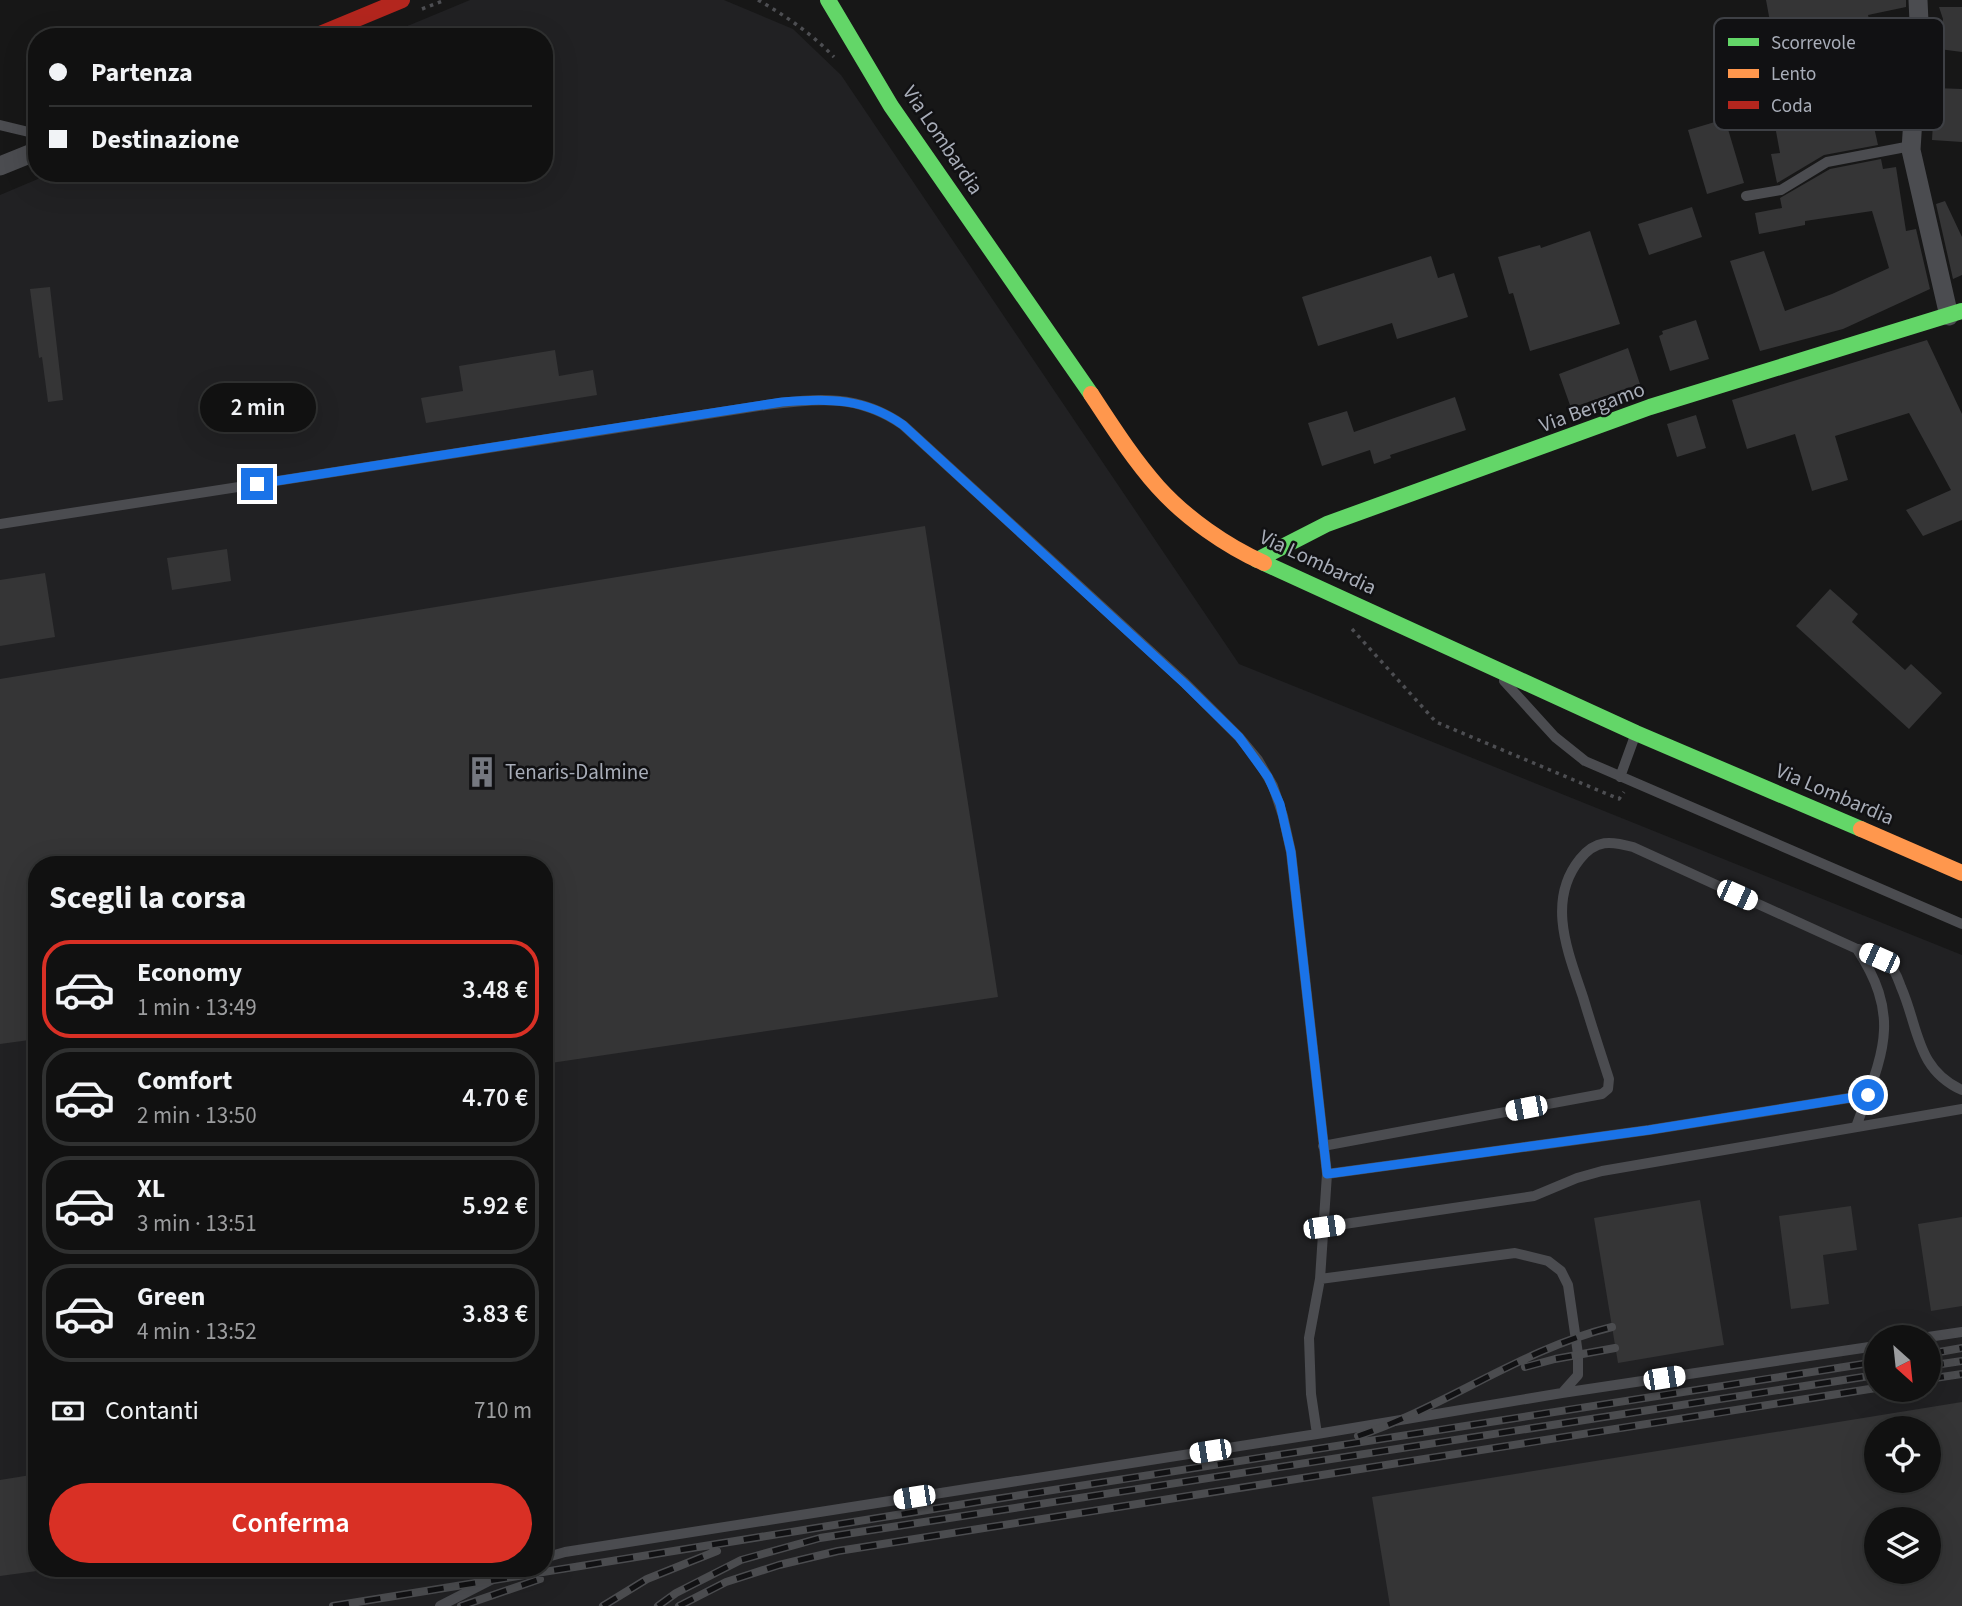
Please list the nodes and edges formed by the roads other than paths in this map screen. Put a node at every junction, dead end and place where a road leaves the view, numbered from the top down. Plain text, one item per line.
1 (402, 0) edge
2 (828, 0) edge
3 (838, 0) edge
4 (1918, 0) edge
5 (1919, 18) edge
6 (335, 28) edge
7 (855, 46) junction
8 (0, 125) edge
9 (1912, 130) edge
10 (28, 132) edge
11 (1911, 146) junction
12 (28, 155) edge
13 (0, 166) edge
14 (1746, 196) dead end
15 (1956, 313) edge
16 (0, 524) edge
17 (1257, 560) junction
18 (1492, 668) junction
19 (1636, 733) junction
20 (1620, 777) junction
21 (1962, 873) edge
22 (1962, 924) edge
23 (1857, 948) junction
24 (1962, 1090) edge
25 (1868, 1095) junction
26 (1962, 1109) edge
27 (1856, 1127) junction
28 (1323, 1146) junction
29 (1327, 1174) junction
30 (1324, 1227) junction
31 (1320, 1279) junction
32 (1962, 1332) edge
33 (1941, 1335) edge
34 (1864, 1348) edge
35 (1562, 1393) junction
36 (1317, 1434) junction
37 (553, 1556) edge
38 (496, 1577) edge
39 (440, 1606) edge

1 - 6 street
2 - 7 street, Via Lombardia
3 - 7 street, Via Lombardia
4 - 5 street
7 - 17 street, Via Lombardia
8 - 10 lane
9 - 11 street
11 - 14 lane
11 - 15 street
12 - 13 street
15 - 17 street, Via Bergamo
16 - 28 lane
17 - 18 street, Via Lombardia
18 - 19 street, Via Lombardia
18 - 20 lane
19 - 20 lane
19 - 21 street, Via Lombardia
20 - 22 lane
23 - 24 lane
23 - 25 lane
23 - 28 lane
25 - 27 lane
25 - 29 lane
26 - 27 lane
27 - 30 lane
28 - 29 lane
29 - 30 lane
30 - 31 lane
31 - 35 lane
31 - 36 lane
32 - 33 lane
34 - 35 lane
35 - 36 lane
36 - 37 lane
38 - 39 lane

